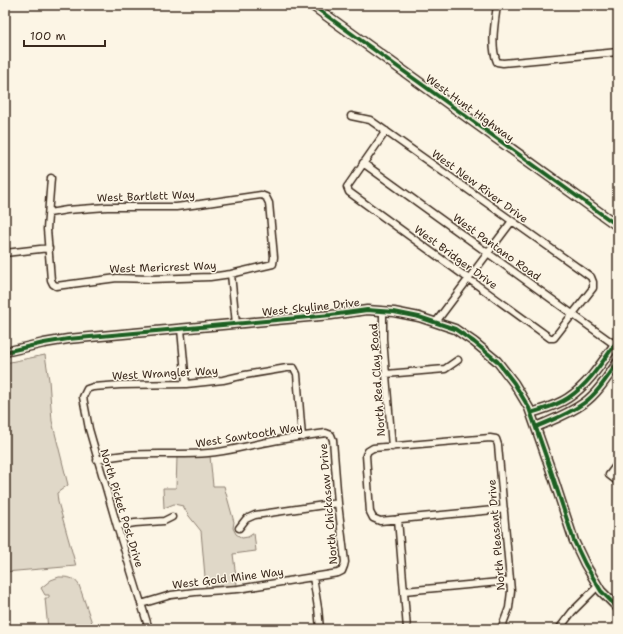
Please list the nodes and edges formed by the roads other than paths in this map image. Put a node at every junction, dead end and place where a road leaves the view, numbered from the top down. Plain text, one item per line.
1 (312, 5) edge
2 (497, 5) edge
3 (618, 52) edge
4 (351, 116) dead end
5 (386, 131) junction
6 (363, 163) junction
7 (51, 178) dead end
8 (49, 213) junction
9 (512, 221) junction
10 (618, 226) edge
11 (48, 248) junction
12 (5, 252) edge
13 (488, 253) junction
14 (273, 264) joint
15 (231, 274) junction
16 (469, 279) junction
17 (384, 311) junction
18 (573, 315) junction
19 (436, 322) junction
20 (236, 324) junction
21 (181, 329) junction
22 (617, 344) edge
23 (5, 347) edge
24 (5, 352) edge
25 (458, 360) dead end
26 (618, 362) edge
27 (386, 374) junction
28 (186, 384) junction
29 (85, 392) joint
30 (530, 413) junction
31 (536, 427) junction
32 (331, 435) joint
33 (302, 436) junction
34 (392, 447) junction
35 (98, 460) junction
36 (618, 463) edge
37 (618, 482) edge
38 (338, 504) junction
39 (504, 509) junction
40 (172, 517) dead end
41 (398, 519) junction
42 (116, 526) junction
43 (239, 528) dead end
44 (342, 571) joint
45 (313, 577) junction
46 (510, 581) junction
47 (598, 586) junction
48 (404, 591) junction
49 (141, 604) junction
50 (618, 608) edge
51 (149, 629) edge
52 (320, 629) edge
53 (407, 629) edge
54 (501, 629) edge
55 (559, 629) edge

1 - 10 main road, West Hunt Highway
2 - 3 street
4 - 5 street, West New River Drive
5 - 6 street
5 - 9 street, West New River Drive
6 - 13 street, West Pantano Road
6 - 16 street, West Bridger Drive
7 - 8 street
8 - 11 street
8 - 14 street, West Bartlett Way
9 - 13 street
9 - 18 street, West New River Drive
11 - 12 street
11 - 15 street, West Mericrest Way
13 - 16 street
13 - 18 street, West Pantano Road
14 - 15 street, West Mericrest Way
15 - 20 street
16 - 18 street, West Bridger Drive
16 - 19 street
17 - 19 street, West Skyline Drive
17 - 20 street, West Skyline Drive
17 - 27 street, North Red Clay Road
18 - 22 street, West Pantano Road
19 - 30 street, West Skyline Drive
20 - 21 street, West Skyline Drive
21 - 24 street, West Skyline Drive
21 - 28 street
22 - 30 street
23 - 24 street
25 - 27 street
26 - 31 street
27 - 34 street, North Red Clay Road
28 - 29 street, West Wrangler Way
28 - 33 street, West Wrangler Way
29 - 35 street, North Picket Post Drive
30 - 31 street, West Skyline Drive
31 - 47 street, West Skyline Drive
32 - 33 street, West Sawtooth Way
32 - 38 street, North Chickasaw Drive
33 - 35 street, West Sawtooth Way
34 - 39 street, North Pleasant Drive
34 - 41 street
35 - 42 street, North Picket Post Drive
36 - 37 street
38 - 43 street
38 - 44 street, North Chickasaw Drive
39 - 41 street
39 - 46 street, North Pleasant Drive
40 - 42 street
41 - 48 street
42 - 49 street, North Picket Post Drive
44 - 45 street, West Gold Mine Way
45 - 49 street, West Gold Mine Way
45 - 52 street
46 - 48 street
46 - 54 street, North Pleasant Drive
47 - 50 street, West Skyline Drive
47 - 55 street
48 - 53 street
49 - 51 street, North Picket Post Drive

